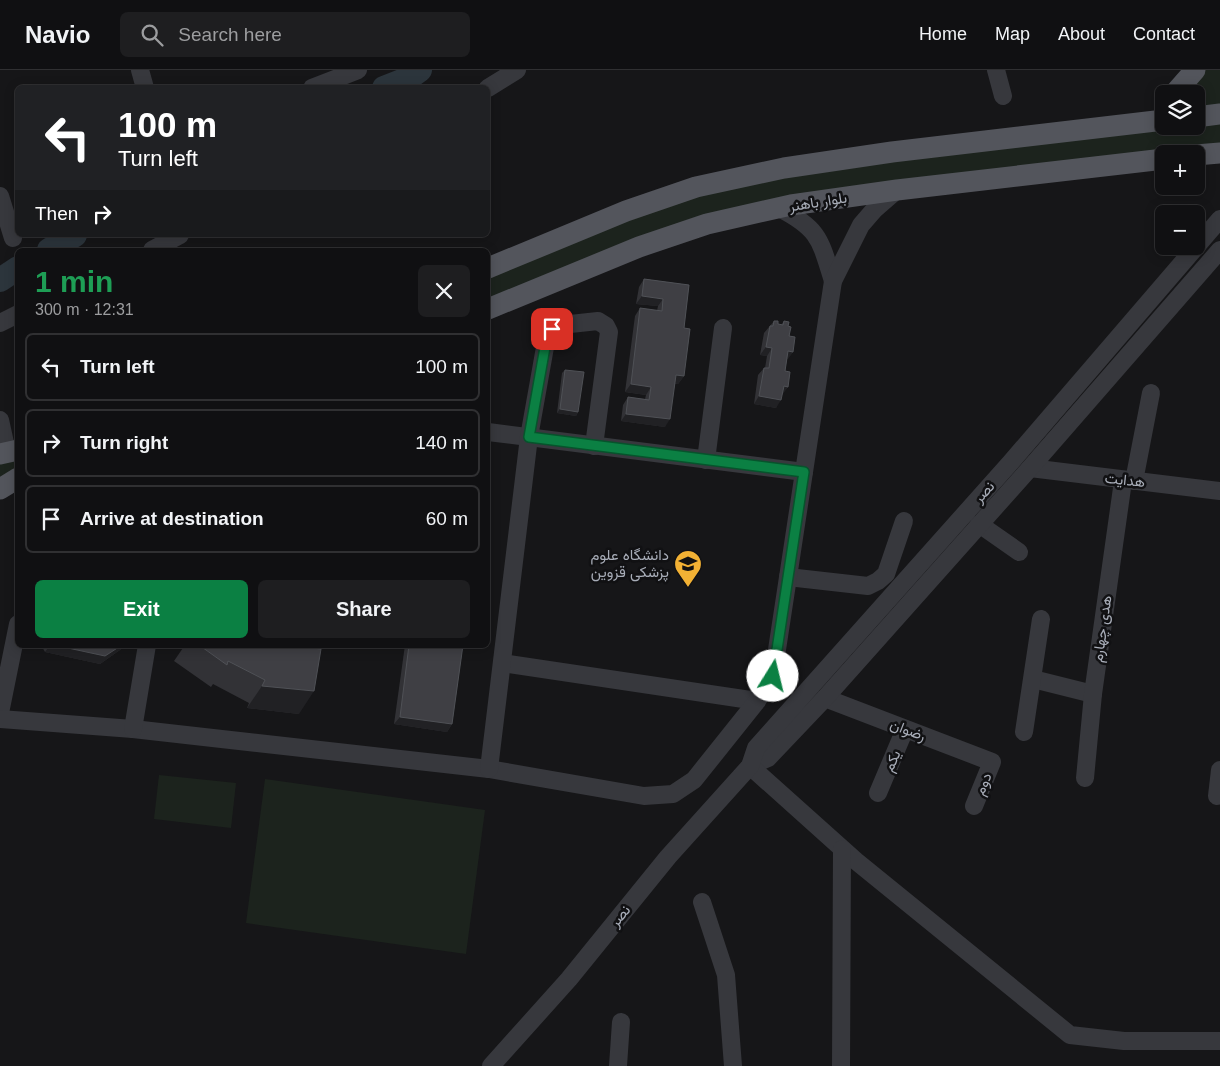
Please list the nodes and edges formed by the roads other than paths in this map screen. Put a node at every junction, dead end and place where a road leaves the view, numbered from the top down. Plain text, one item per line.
1 (140, 70) edge
2 (358, 70) edge
3 (517, 70) edge
4 (996, 70) edge
5 (1195, 70) edge
6 (317, 80) edge
7 (144, 85) edge
8 (1182, 85) edge
9 (490, 87) edge
10 (1003, 96) dead end
11 (1155, 110) edge
12 (1220, 114) edge
13 (1205, 115) edge
14 (1155, 121) edge
15 (1130, 124) junction
16 (1220, 152) edge
17 (1205, 154) edge
18 (1155, 160) edge
19 (897, 190) junction
20 (0, 196) edge
21 (779, 208) junction
22 (1220, 219) edge
23 (176, 237) edge
24 (10, 240) edge
25 (156, 248) edge
26 (1220, 250) edge
27 (490, 267) edge
28 (833, 281) junction
29 (490, 308) edge
30 (15, 316) edge
31 (0, 323) edge
32 (723, 328) dead end
33 (1151, 393) dead end
34 (0, 420) edge
35 (490, 432) edge
36 (529, 437) junction
37 (594, 446) junction
38 (8, 455) edge
39 (706, 460) junction
40 (1030, 468) junction
41 (804, 472) junction
42 (15, 480) edge
43 (1128, 481) junction
44 (0, 489) edge
45 (15, 491) edge
46 (1220, 491) edge
47 (0, 494) edge
48 (904, 521) dead end
49 (979, 524) junction
50 (1020, 552) dead end
51 (788, 577) junction
52 (1041, 619) dead end
53 (15, 639) edge
54 (146, 648) edge
55 (502, 663) junction
56 (1033, 679) junction
57 (1092, 694) junction
58 (824, 698) junction
59 (757, 700) junction
60 (0, 713) edge
61 (0, 719) edge
62 (133, 729) junction
63 (905, 729) junction
64 (1024, 732) dead end
65 (992, 762) joint
66 (750, 766) junction
67 (489, 770) junction
68 (1220, 770) edge
69 (1085, 778) dead end
70 (878, 793) dead end
71 (1217, 796) dead end
72 (974, 806) dead end
73 (842, 849) junction
74 (702, 902) dead end
75 (621, 1022) dead end
76 (1220, 1041) edge
77 (491, 1066) edge
78 (618, 1066) edge
79 (733, 1066) edge
80 (841, 1066) edge

1 - 7 street
2 - 6 street
3 - 9 street
4 - 10 street
5 - 8 main road
11 - 15 main road
12 - 13 main road
14 - 15 main road
15 - 27 main road
16 - 17 main road
18 - 19 main road, بلوار باهنر
19 - 21 main road, بلوار باهنر
19 - 28 street
20 - 24 street
21 - 28 street
21 - 29 main road, بلوار باهنر
22 - 66 street, نصر
23 - 25 street
26 - 40 street, نصر
28 - 41 street
30 - 31 street
32 - 39 street
33 - 43 street, هدی چهارم
34 - 38 street
35 - 36 street
36 - 37 street
36 - 37 street
36 - 55 street
37 - 39 street
39 - 41 street
40 - 43 street, هدایت
40 - 49 street, نصر
41 - 51 street
42 - 44 main road
43 - 46 street, هدایت
43 - 57 street, هدی چهارم
45 - 47 main road
48 - 51 street
49 - 50 street
49 - 58 street, نصر
51 - 59 street
52 - 56 street
53 - 60 street
54 - 62 street
55 - 59 street
55 - 67 street
56 - 57 street
56 - 64 street
57 - 69 street, هدی چهارم
58 - 63 street, رضوان
58 - 66 street, نصر
59 - 67 street
61 - 62 street
62 - 67 street
63 - 65 street, رضوان
63 - 70 street, یکم
65 - 72 street, دوم
66 - 73 street
66 - 77 street, نصر
68 - 71 street
73 - 76 street
73 - 80 street
74 - 79 street
75 - 78 street

